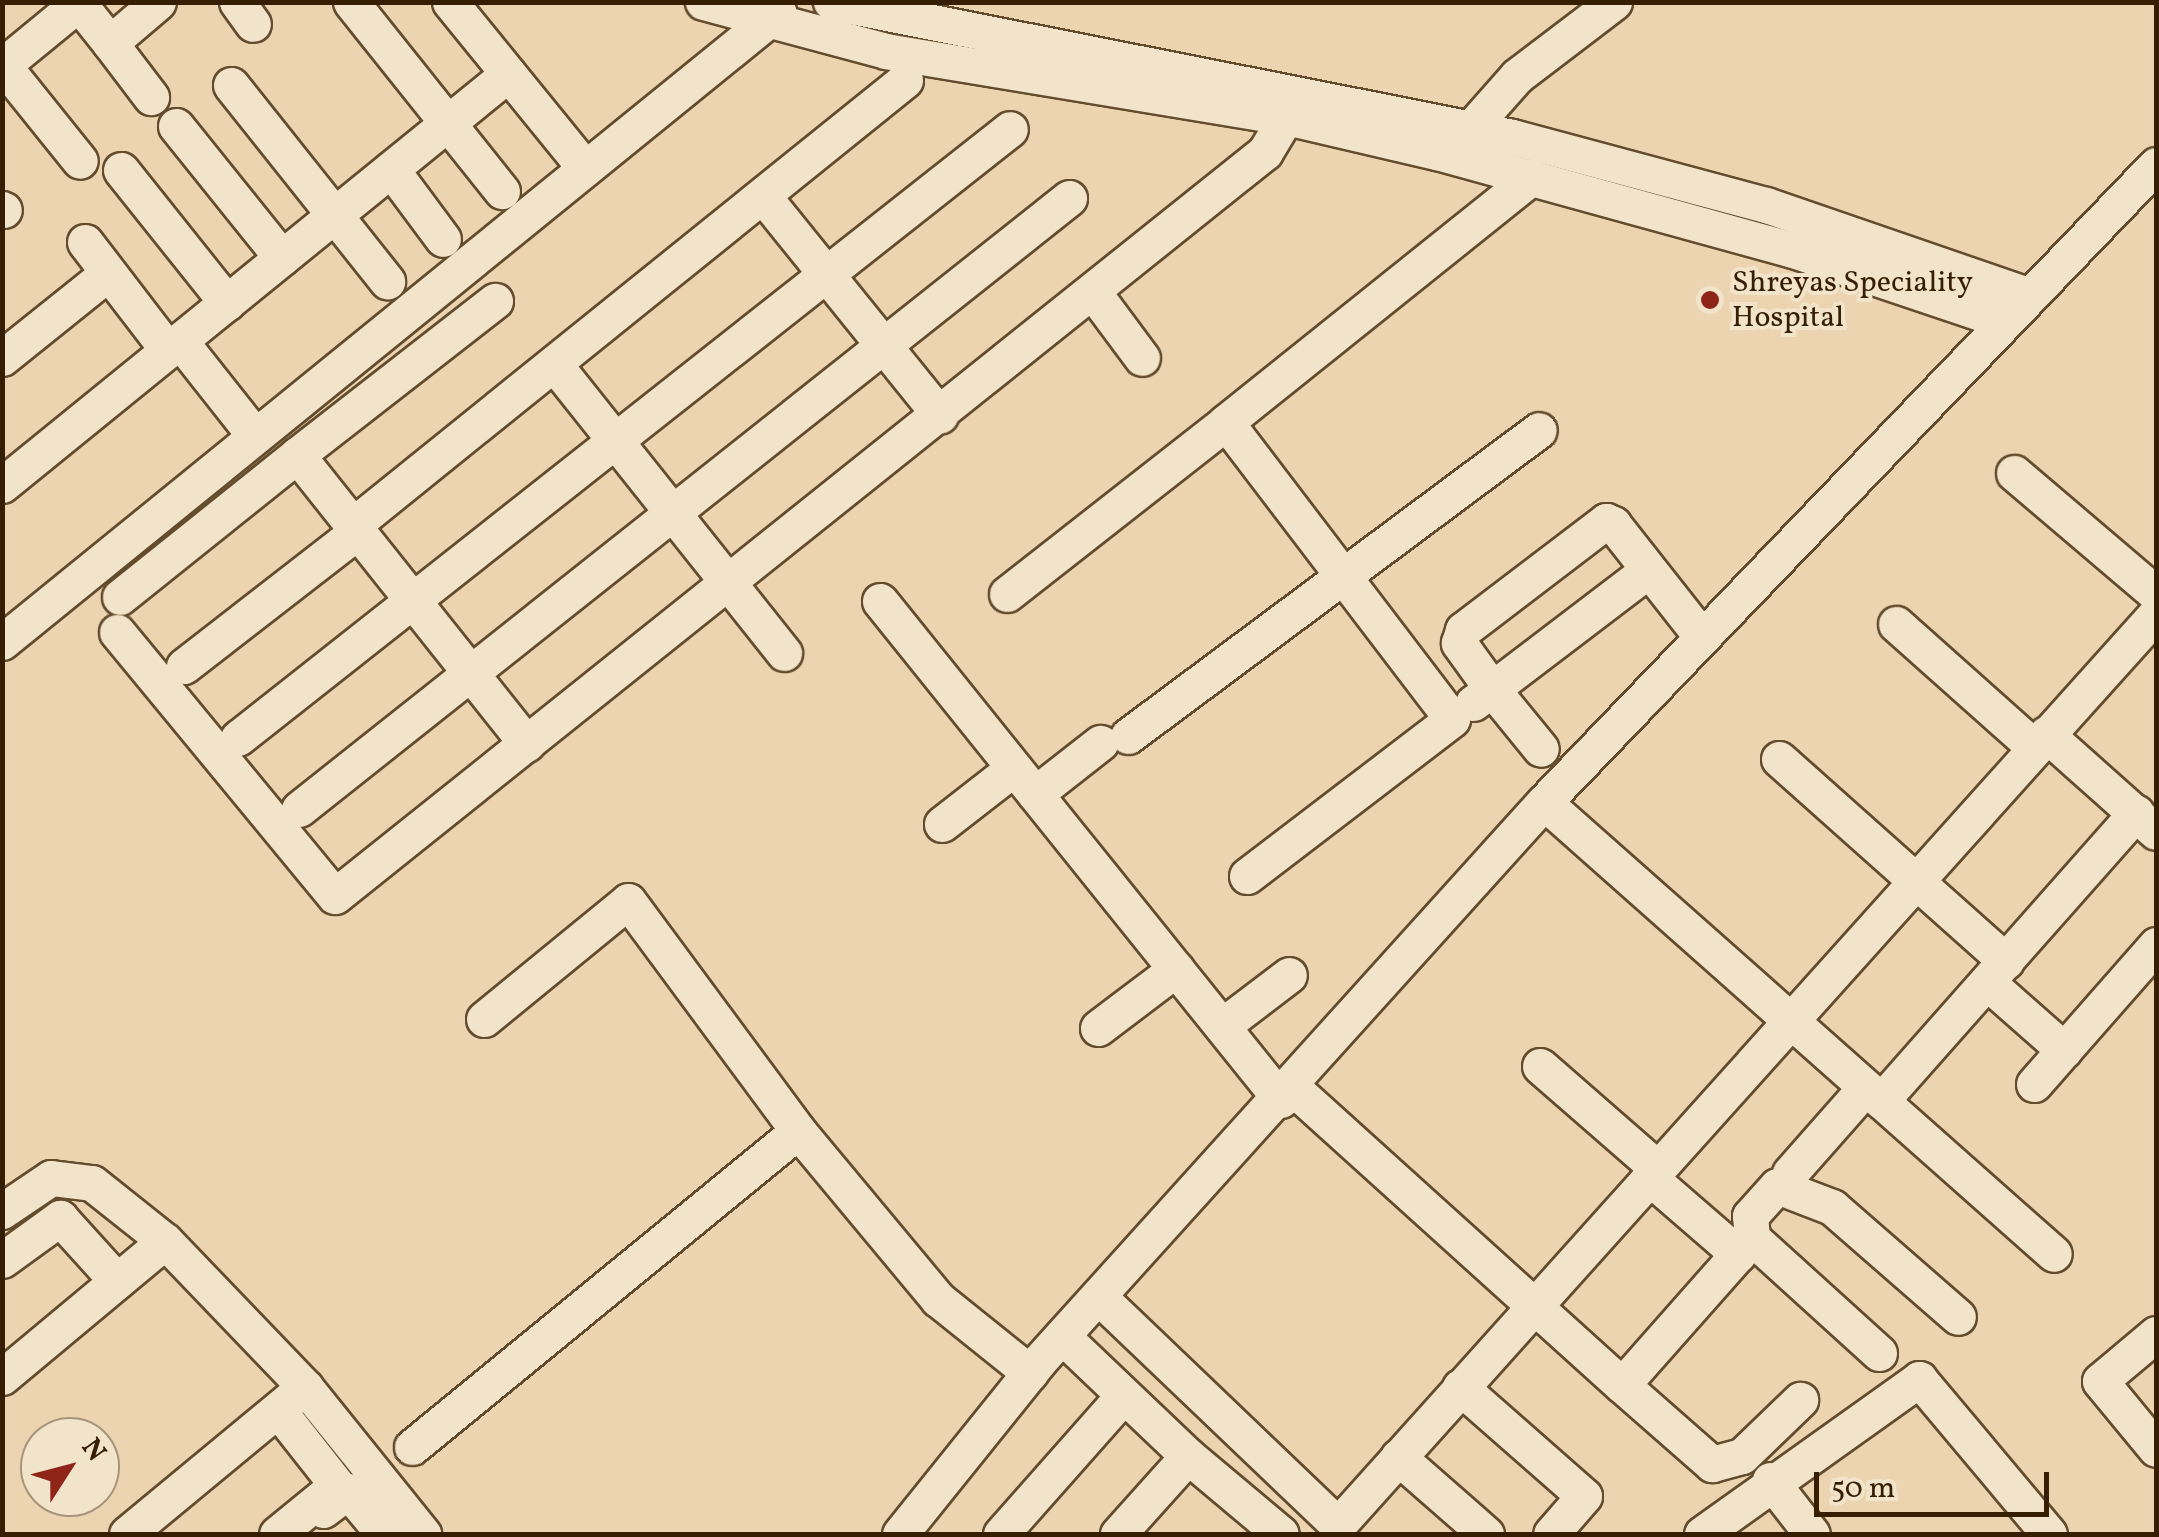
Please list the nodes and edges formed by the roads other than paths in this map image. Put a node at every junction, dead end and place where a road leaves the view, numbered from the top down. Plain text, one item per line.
1 (158, 2) edge
2 (352, 2) edge
3 (450, 2) edge
4 (831, 2) edge
5 (1614, 2) edge
6 (80, 3) edge
7 (708, 3) edge
8 (893, 10) edge
9 (777, 12) edge
10 (110, 43) junction
11 (718, 59) junction
12 (3, 65) edge
13 (508, 74) junction
14 (905, 80) dead end
15 (231, 86) dead end
16 (150, 97) dead end
17 (1286, 117) junction
18 (448, 122) junction
19 (176, 126) dead end
20 (1471, 128) junction
21 (1010, 129) dead end
22 (80, 161) dead end
23 (2156, 164) edge
24 (584, 168) junction
25 (391, 169) junction
26 (121, 170) dead end
27 (1532, 177) junction
28 (502, 191) dead end
29 (763, 196) junction
30 (1069, 198) dead end
31 (334, 215) junction
32 (443, 238) dead end
33 (85, 242) dead end
34 (282, 258) junction
35 (108, 273) junction
36 (824, 273) junction
37 (387, 281) dead end
38 (1093, 292) junction
39 (2024, 294) junction
40 (495, 301) dead end
41 (226, 303) junction
42 (1998, 320) junction
43 (881, 343) junction
44 (174, 346) junction
45 (2, 358) edge
46 (1142, 358) dead end
47 (554, 365) junction
48 (940, 415) junction
49 (1226, 422) junction
50 (1539, 430) dead end
51 (255, 436) junction
52 (615, 441) junction
53 (297, 456) junction
54 (2014, 474) dead end
55 (2, 486) edge
56 (671, 511) junction
57 (356, 528) junction
58 (1647, 571) junction
59 (1342, 578) junction
60 (730, 584) junction
61 (1007, 594) dead end
62 (2156, 594) edge
63 (414, 601) junction
64 (880, 602) dead end
65 (2156, 614) edge
66 (1896, 624) dead end
67 (1701, 636) junction
68 (2, 642) edge
69 (784, 654) dead end
70 (184, 666) dead end
71 (471, 674) junction
72 (1492, 689) junction
73 (1452, 719) junction
74 (238, 738) dead end
75 (2040, 741) junction
76 (526, 744) junction
77 (1541, 749) dead end
78 (1780, 759) dead end
79 (1025, 781) junction
80 (1544, 802) junction
81 (299, 808) dead end
82 (2146, 823) edge
83 (942, 824) dead end
84 (1247, 876) dead end
85 (1915, 881) junction
86 (2151, 963) edge
87 (1176, 969) junction
88 (1996, 972) junction
89 (1289, 975) dead end
90 (484, 1019) dead end
91 (1791, 1020) junction
92 (1222, 1026) junction
93 (1098, 1028) dead end
94 (2064, 1050) junction
95 (1540, 1066) dead end
96 (2034, 1084) dead end
97 (1287, 1094) junction
98 (1873, 1095) junction
99 (798, 1132) junction
100 (1653, 1172) junction
101 (1790, 1173) dead end
102 (2, 1211) edge
103 (165, 1241) junction
104 (1744, 1246) junction
105 (2054, 1254) dead end
106 (2, 1260) edge
107 (117, 1282) junction
108 (1098, 1296) junction
109 (1533, 1304) junction
110 (1958, 1317) dead end
111 (2156, 1334) edge
112 (1062, 1336) junction
113 (1879, 1353) dead end
114 (1030, 1373) junction
115 (2, 1377) edge
116 (1622, 1384) junction
117 (305, 1387) junction
118 (1460, 1387) junction
119 (1123, 1396) junction
120 (1800, 1400) dead end
121 (278, 1410) junction
122 (412, 1447) dead end
123 (2156, 1449) edge
124 (1188, 1456) junction
125 (1398, 1457) junction
126 (1770, 1480) junction
127 (1344, 1530) edge
128 (1128, 1531) edge
129 (127, 1534) edge
130 (276, 1534) edge
131 (293, 1534) edge
132 (384, 1534) edge
133 (423, 1534) edge
134 (900, 1534) edge
135 (1001, 1534) edge
136 (1281, 1534) edge
137 (1486, 1534) edge
138 (1551, 1534) edge
139 (1702, 1534) edge
140 (1812, 1534) edge
141 (2049, 1534) edge

1 - 10 street
2 - 18 street
3 - 13 street
4 - 8 street
5 - 20 street
6 - 10 street
6 - 12 street
7 - 9 street
7 - 11 street
8 - 20 street
9 - 11 street
9 - 17 street
10 - 16 street
11 - 24 street
12 - 22 street
13 - 18 street
13 - 24 street
14 - 29 street
15 - 31 street
17 - 27 street
17 - 38 street
18 - 25 street
18 - 28 street
19 - 34 street
20 - 39 street
21 - 36 street
23 - 39 street
24 - 51 street
25 - 31 street
25 - 32 street
26 - 41 street
27 - 42 street
27 - 49 street
29 - 36 street
29 - 47 street
30 - 43 street
31 - 34 street
31 - 37 street
33 - 35 street
34 - 41 street
35 - 44 street
35 - 45 street
36 - 43 street
36 - 52 street
38 - 46 street
38 - 48 street
39 - 42 street
40 - 53 street
41 - 44 street
42 - 67 street
43 - 48 street
43 - 56 street
44 - 51 street
44 - 55 street
47 - 52 street
47 - 57 street
48 - 60 street
49 - 59 street
49 - 61 street
50 - 59 street
51 - 68 street
52 - 56 street
52 - 63 street
53 - 57 street
53 - 76 street
54 - 62 street
56 - 60 street
56 - 71 street
57 - 63 street
57 - 70 street
58 - 67 street
58 - 72 street
58 - 72 street
59 - 73 street
59 - 79 street
60 - 69 street
60 - 76 street
63 - 71 street
63 - 74 street
64 - 79 street
65 - 75 street
66 - 75 street
67 - 80 street
71 - 76 street
71 - 81 street
72 - 73 street
72 - 77 street
73 - 84 street
75 - 82 street
75 - 85 street
78 - 85 street
79 - 83 street
79 - 87 street
80 - 91 street
80 - 97 street
82 - 88 street
85 - 88 street
85 - 91 street
86 - 94 street
87 - 92 street
87 - 93 street
88 - 94 street
88 - 98 street
89 - 92 street
90 - 99 street
91 - 98 street
91 - 100 street
92 - 97 street
94 - 96 street
95 - 100 street
97 - 108 street
97 - 109 street
98 - 101 street
98 - 105 street
99 - 114 street
99 - 122 street
100 - 104 street
100 - 109 street
102 - 103 street
103 - 107 street
103 - 117 street
104 - 110 street
104 - 113 street
104 - 116 street
106 - 107 street
107 - 115 street
108 - 112 street
108 - 127 street
109 - 116 street
109 - 118 street
111 - 123 street
112 - 114 street
112 - 119 street
114 - 134 street
116 - 120 street
117 - 121 street
117 - 133 street
118 - 125 street
118 - 138 street
119 - 124 street
119 - 135 street
121 - 129 street
121 - 130 street
124 - 128 street
124 - 136 street
125 - 127 street
125 - 137 street
126 - 139 street
126 - 140 street
126 - 141 street
131 - 132 street

